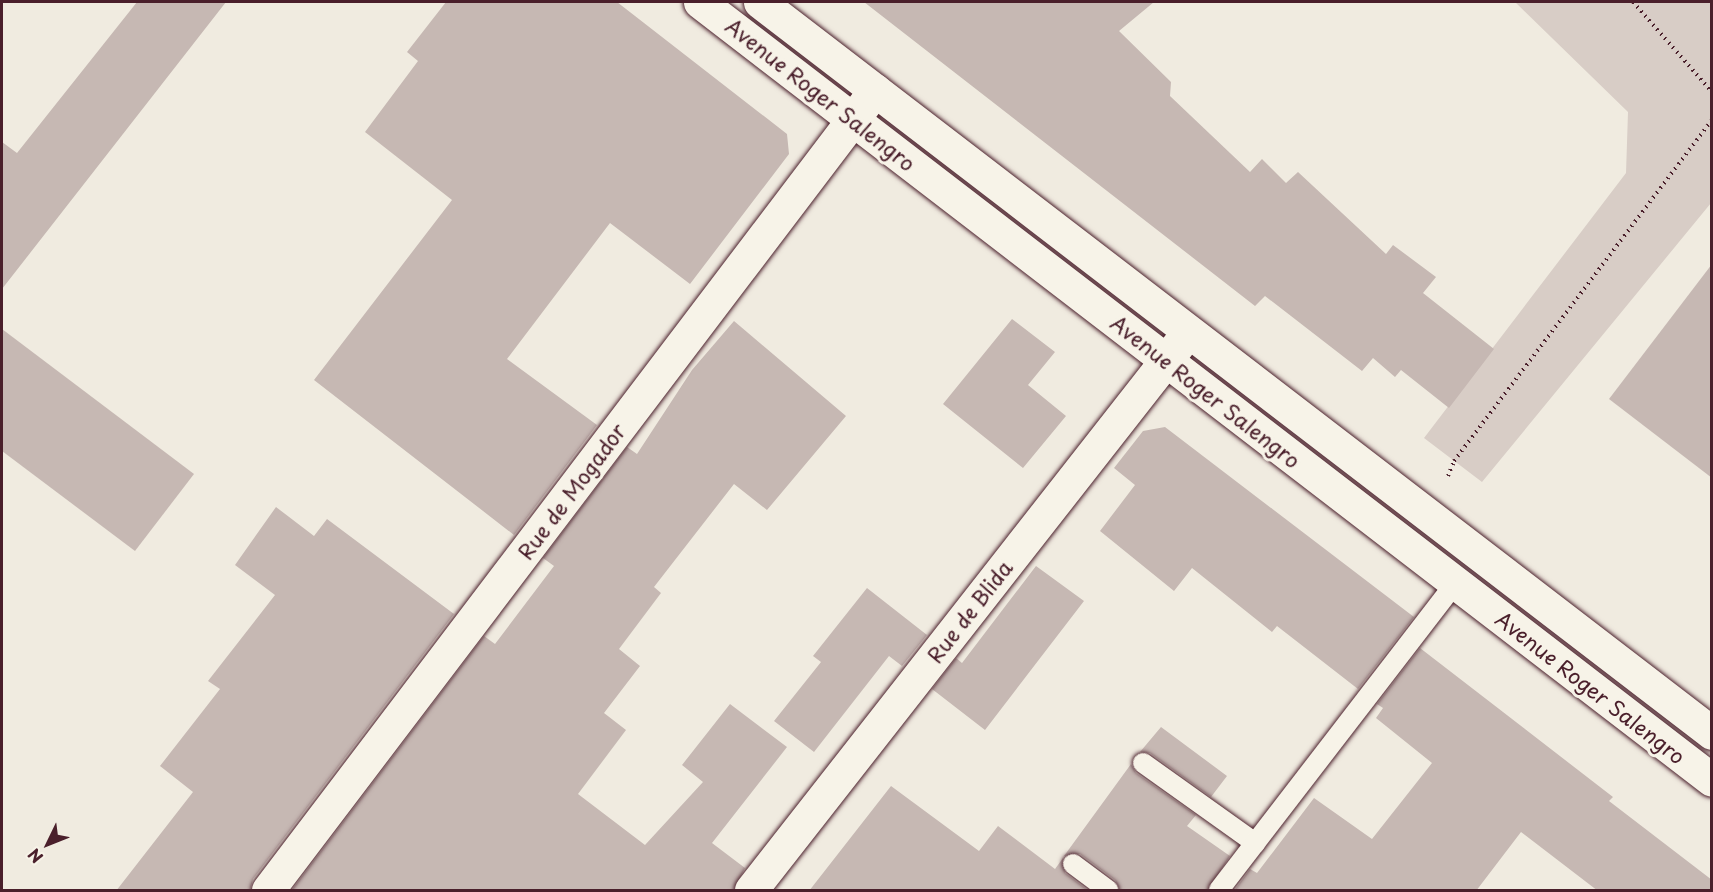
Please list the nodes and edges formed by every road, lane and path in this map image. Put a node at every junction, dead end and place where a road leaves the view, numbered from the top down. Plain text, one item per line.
1 (700, 2) edge
2 (760, 2) edge
3 (1633, 2) edge
4 (875, 90) junction
5 (1712, 92) edge
6 (853, 119) junction
7 (1712, 120) edge
8 (1188, 332) junction
9 (1166, 360) junction
10 (1432, 519) junction
11 (1455, 583) junction
12 (1712, 733) edge
13 (1143, 763) dead end
14 (1712, 780) edge
15 (1255, 843) junction
16 (1072, 864) dead end
17 (268, 891) edge
18 (750, 891) edge
19 (1108, 891) edge
20 (1219, 891) edge

1 - 6 main road, Avenue Roger Salengro
2 - 4 main road, Avenue Roger Salengro
3 - 5 path
4 - 6 main road, Rue de Mogador
4 - 8 main road, Avenue Roger Salengro
6 - 9 main road, Avenue Roger Salengro
6 - 17 main road, Rue de Mogador
7 - 10 path
8 - 9 main road, Rue de Blida
8 - 10 main road, Avenue Roger Salengro
9 - 11 main road, Avenue Roger Salengro
9 - 18 main road, Rue de Blida
10 - 12 main road, Avenue Roger Salengro
11 - 14 main road, Avenue Roger Salengro
11 - 15 lane
13 - 15 lane
15 - 20 lane
16 - 19 lane

